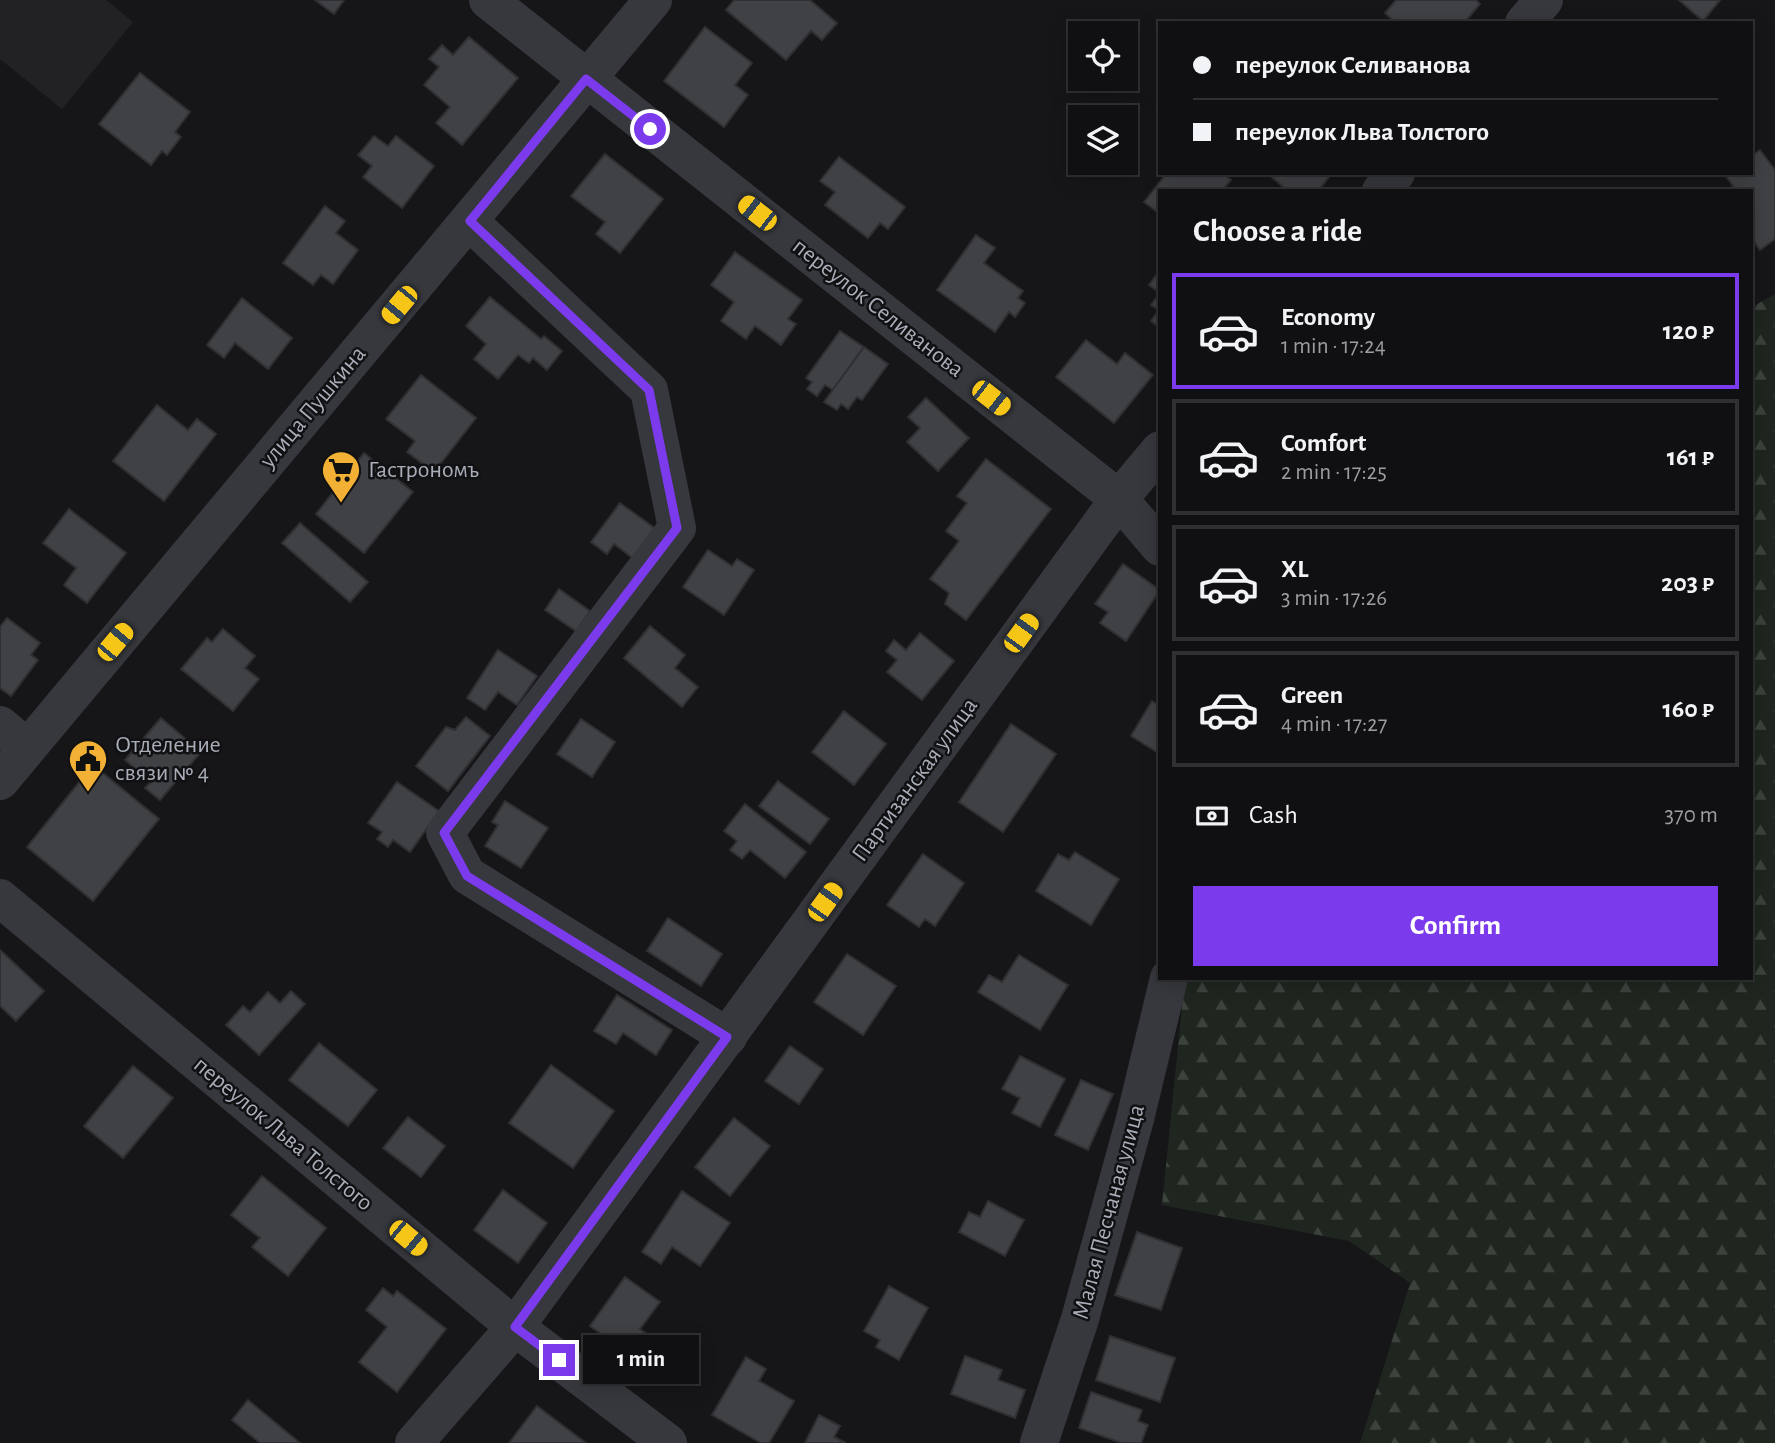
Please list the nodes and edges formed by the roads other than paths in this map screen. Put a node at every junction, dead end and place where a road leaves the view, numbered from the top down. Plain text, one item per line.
1 (488, 0) edge
2 (653, 0) edge
3 (1544, 0) edge
4 (1526, 21) edge
5 (586, 79) junction
6 (1394, 175) edge
7 (1383, 189) edge
8 (470, 221) junction
9 (1158, 452) edge
10 (1119, 499) junction
11 (1158, 545) edge
12 (13, 736) edge
13 (0, 781) edge
14 (0, 898) edge
15 (1168, 980) edge
16 (727, 1037) junction
17 (515, 1327) junction
18 (414, 1443) edge
19 (668, 1443) edge
20 (1040, 1443) edge

1 - 5 street, переулок Селиванова
2 - 5 street, улица Пушкина
3 - 4 street
5 - 8 street, улица Пушкина
5 - 10 street, переулок Селиванова
6 - 7 street
8 - 12 street, улица Пушкина
8 - 16 street
9 - 10 street, Партизанская улица
10 - 11 street, переулок Селиванова
10 - 16 street, Партизанская улица
12 - 13 street, улица Пушкина
14 - 17 street, переулок Льва Толстого
15 - 20 street, Малая Песчаная улица
16 - 17 street, Партизанская улица
17 - 18 street, Партизанская улица
17 - 19 street, переулок Льва Толстого

